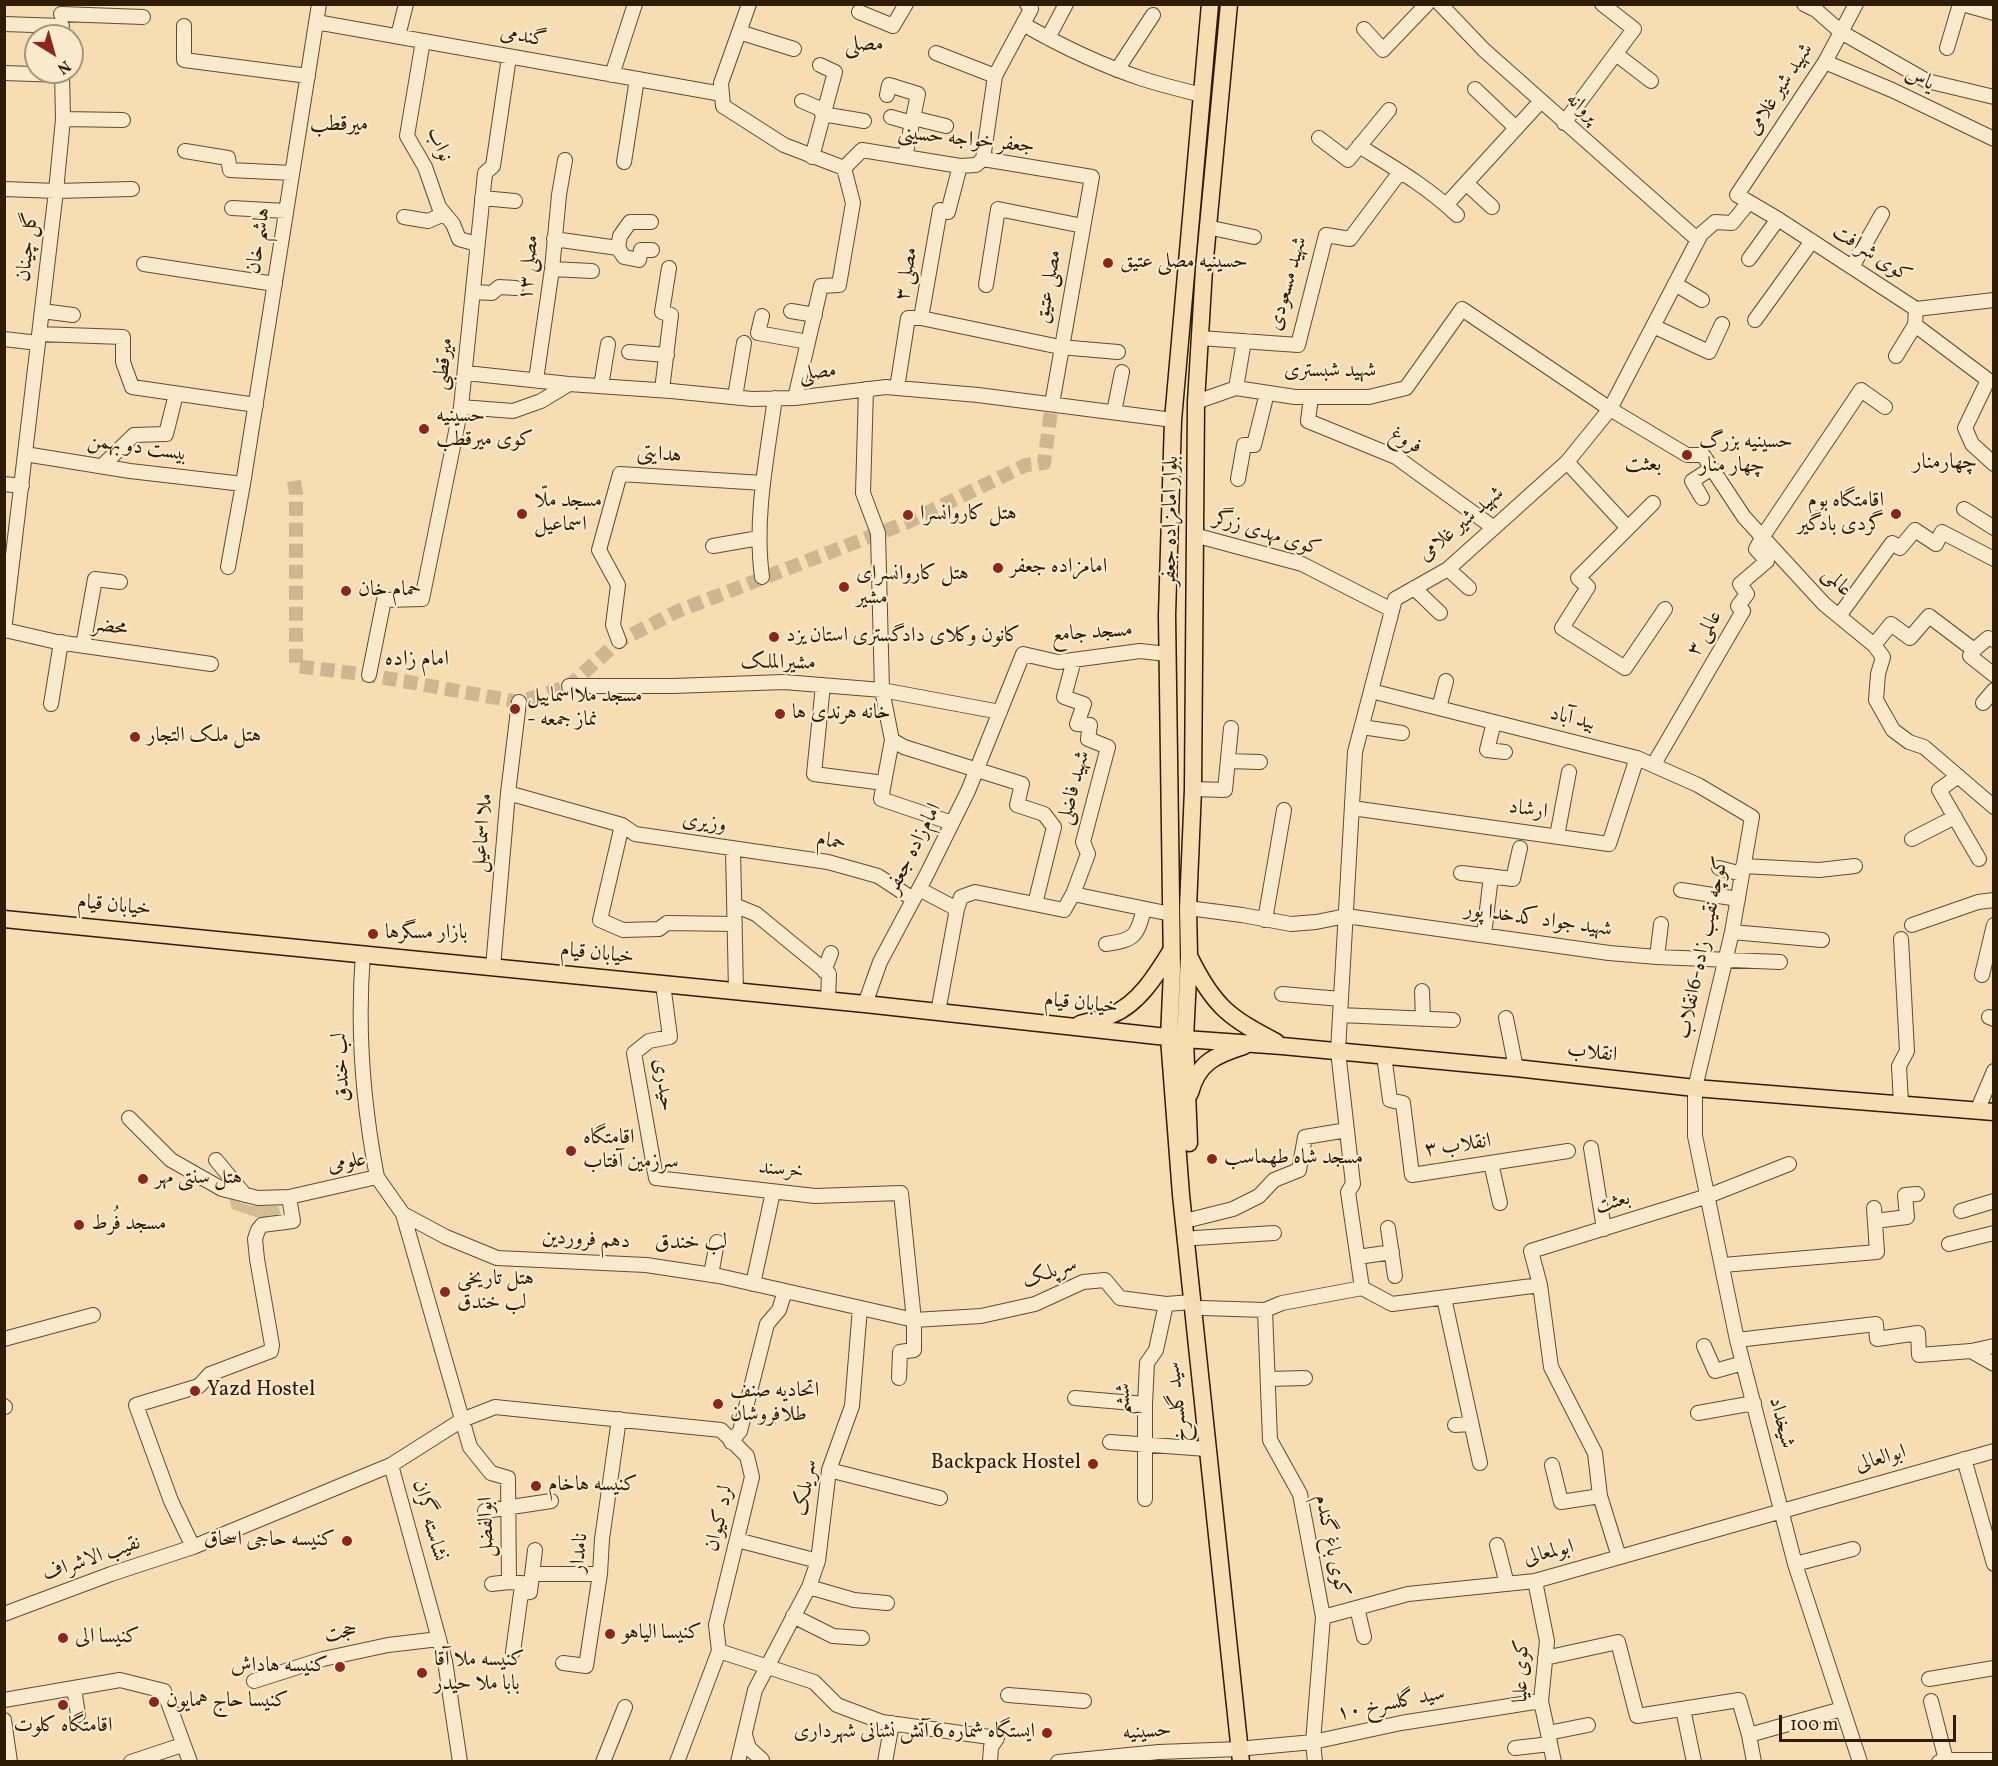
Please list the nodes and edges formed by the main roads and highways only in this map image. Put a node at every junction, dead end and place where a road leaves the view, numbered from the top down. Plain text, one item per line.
1 (1210, 4) edge
2 (1229, 4) edge
3 (1186, 273) junction
4 (1203, 277) junction
5 (4, 919) edge
6 (1171, 951) junction
7 (1183, 965) junction
8 (1071, 1026) junction
9 (1177, 1038) junction
10 (1251, 1044) junction
11 (1282, 1046) junction
12 (1187, 1105) junction
13 (1985, 1111) edge
14 (1197, 1305) junction
15 (1227, 1599) junction
16 (1245, 1755) edge

1 - 3 main road, بلوار امامزاده جعفر
2 - 4 main road, بلوار امامزاده جعفر
3 - 4 main road
3 - 6 main road, بلوار امامزاده جعفر
4 - 7 main road, بلوار امامزاده جعفر
5 - 8 main road, خیابان قیام
6 - 7 main road, بلوار امامزاده جعفر
6 - 8 main road
7 - 9 main road, بلوار امامزاده جعفر
7 - 11 main road
8 - 9 main road, خیابان قیام
9 - 10 main road, انقلاب
9 - 12 main road, سید گلسرخ
9 - 14 main road, سید گلسرخ
10 - 11 main road, انقلاب
10 - 12 main road
11 - 13 main road, انقلاب
12 - 14 main road, سید گلسرخ
14 - 15 main road, سید گلسرخ
14 - 15 main road, سید گلسرخ
15 - 16 main road, سید گلسرخ

